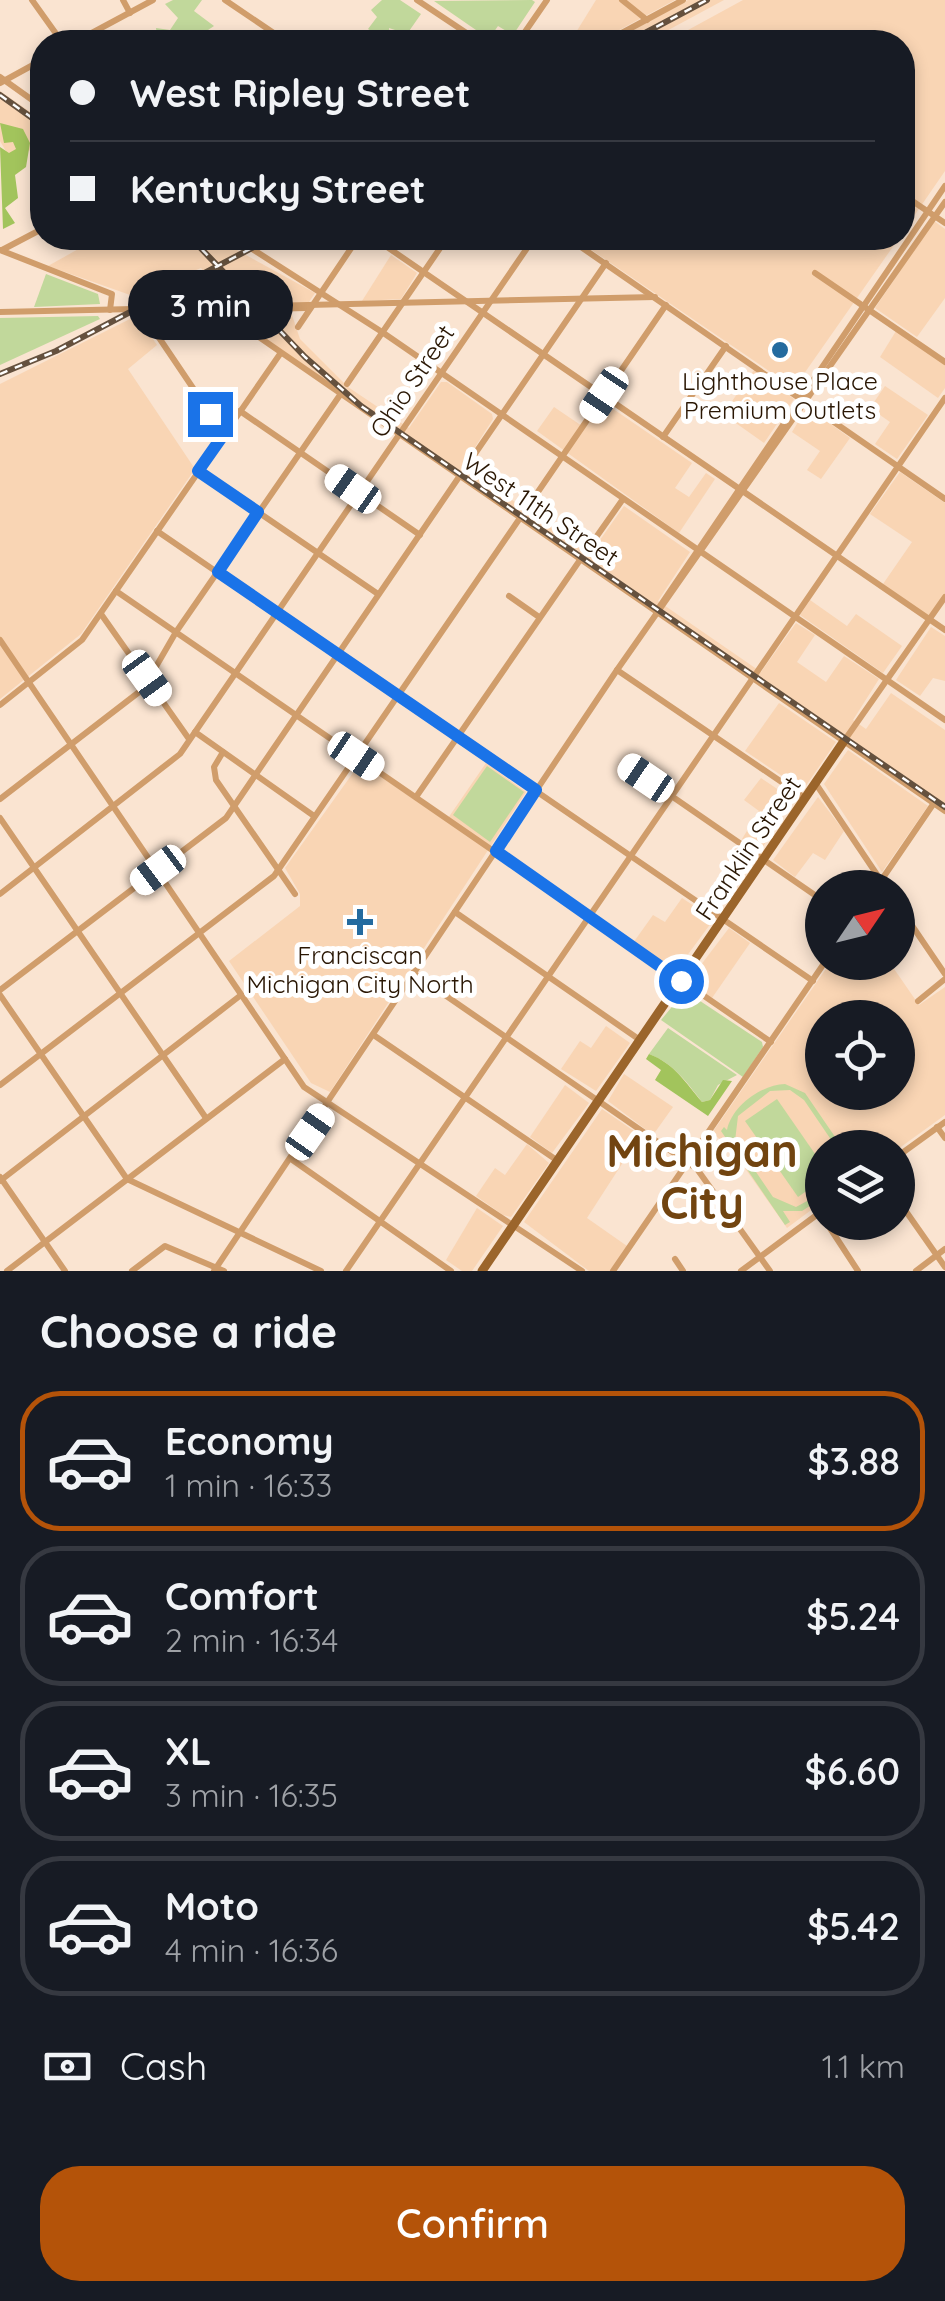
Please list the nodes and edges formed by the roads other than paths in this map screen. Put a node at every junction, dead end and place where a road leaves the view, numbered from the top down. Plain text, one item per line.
1 (32, 0) edge
2 (123, 0) edge
3 (154, 0) edge
4 (225, 0) edge
5 (417, 0) edge
6 (547, 0) edge
7 (622, 0) edge
8 (682, 0) edge
9 (130, 12) junction
10 (647, 20) junction
11 (53, 30) edge
12 (97, 30) edge
13 (269, 30) edge
14 (462, 30) edge
15 (526, 30) edge
16 (628, 30) edge
17 (30, 66) edge
18 (2, 80) edge
19 (30, 100) edge
20 (945, 186) edge
21 (945, 202) edge
22 (915, 203) edge
23 (931, 214) junction
24 (945, 223) edge
25 (30, 234) edge
26 (915, 237) edge
27 (1, 250) edge
28 (257, 250) edge
29 (350, 250) edge
30 (391, 250) edge
31 (439, 250) edge
32 (526, 250) edge
33 (586, 250) edge
34 (906, 250) edge
35 (606, 264) junction
36 (423, 272) junction
37 (815, 273) dead end
38 (321, 293) junction
39 (655, 298) junction
40 (582, 300) junction
41 (491, 301) junction
42 (402, 302) junction
43 (467, 302) junction
44 (342, 305) junction
45 (666, 305) junction
46 (313, 306) junction
47 (217, 308) junction
48 (866, 308) junction
49 (110, 310) junction
50 (142, 310) junction
51 (160, 310) junction
52 (0, 312) edge
53 (484, 312) junction
54 (298, 327) dead end
55 (154, 332) junction
56 (382, 332) junction
57 (726, 346) junction
58 (280, 354) junction
59 (543, 354) junction
60 (945, 362) edge
61 (443, 374) junction
62 (347, 384) dead end
63 (340, 395) junction
64 (604, 395) junction
65 (945, 398) edge
66 (803, 400) junction
67 (240, 411) junction
68 (503, 414) junction
69 (224, 434) junction
70 (400, 436) junction
71 (664, 437) junction
72 (299, 452) junction
73 (562, 456) junction
74 (470, 461) dead end
75 (898, 466) junction
76 (198, 471) junction
77 (459, 477) junction
78 (737, 488) junction
79 (745, 493) junction
80 (359, 494) junction
81 (945, 498) edge
82 (623, 499) junction
83 (531, 502) dead end
84 (258, 512) junction
85 (520, 518) junction
86 (157, 531) junction
87 (420, 535) junction
88 (592, 543) dead end
89 (700, 550) junction
90 (318, 554) junction
91 (836, 556) junction
92 (580, 560) junction
93 (218, 572) junction
94 (116, 591) junction
95 (378, 594) junction
96 (509, 596) dead end
97 (945, 597) edge
98 (277, 613) junction
99 (656, 613) junction
100 (101, 614) junction
101 (795, 616) junction
102 (539, 617) junction
103 (930, 620) junction
104 (945, 630) edge
105 (176, 632) junction
106 (0, 640) edge
107 (337, 654) junction
108 (617, 670) junction
109 (235, 673) junction
110 (147, 678) junction
111 (753, 678) junction
112 (888, 680) junction
113 (29, 682) junction
114 (397, 696) junction
115 (0, 705) edge
116 (296, 714) junction
117 (945, 720) edge
118 (192, 736) junction
119 (713, 736) junction
120 (458, 738) junction
121 (844, 742) junction
122 (72, 745) junction
123 (223, 752) junction
124 (356, 756) junction
125 (628, 766) dead end
126 (254, 774) junction
127 (816, 784) junction
128 (536, 790) junction
129 (416, 796) junction
130 (672, 796) junction
131 (0, 799) edge
132 (806, 799) junction
133 (934, 804) junction
134 (114, 807) junction
135 (234, 808) junction
136 (945, 811) edge
137 (314, 816) junction
138 (0, 818) edge
139 (496, 851) junction
140 (630, 857) junction
141 (764, 860) junction
142 (34, 868) junction
143 (158, 870) junction
144 (278, 870) junction
145 (871, 870) edge
146 (891, 870) edge
147 (805, 888) edge
148 (0, 894) edge
149 (295, 894) dead end
150 (455, 912) junction
151 (589, 918) junction
152 (722, 921) junction
153 (915, 930) edge
154 (76, 931) junction
155 (199, 934) junction
156 (413, 974) junction
157 (945, 977) edge
158 (548, 978) junction
159 (681, 981) junction
160 (812, 981) joint
161 (0, 993) edge
162 (120, 994) junction
163 (242, 995) junction
164 (918, 1001) dead end
165 (375, 1036) junction
166 (506, 1038) junction
167 (640, 1040) junction
168 (770, 1042) junction
169 (40, 1054) junction
170 (162, 1057) junction
171 (285, 1059) junction
172 (0, 1085) edge
173 (466, 1097) junction
174 (599, 1101) junction
175 (330, 1102) junction
176 (82, 1118) junction
177 (206, 1118) junction
178 (945, 1122) edge
179 (937, 1127) junction
180 (945, 1138) edge
181 (915, 1143) edge
182 (291, 1159) junction
183 (558, 1161) junction
184 (420, 1162) junction
185 (688, 1162) junction
186 (1, 1179) edge
187 (127, 1180) junction
188 (379, 1222) junction
189 (915, 1224) edge
190 (514, 1225) junction
191 (805, 1227) edge
192 (240, 1232) junction
193 (838, 1240) edge
194 (45, 1242) junction
195 (945, 1249) edge
196 (937, 1255) junction
197 (760, 1256) junction
198 (675, 1259) dead end
199 (945, 1268) edge
200 (218, 1270) edge
201 (7, 1271) edge
202 (64, 1271) edge
203 (132, 1271) edge
204 (322, 1271) edge
205 (346, 1271) edge
206 (451, 1271) edge
207 (482, 1271) edge
208 (582, 1271) edge
209 (613, 1271) edge
210 (683, 1271) edge
211 (740, 1271) edge
212 (770, 1271) edge
213 (858, 1271) edge
214 (916, 1271) edge

1 - 11 street
2 - 9 street
3 - 9 street
4 - 13 street
5 - 14 street
6 - 15 street
7 - 10 street
8 - 10 street
9 - 12 street
10 - 16 street
17 - 18 street
18 - 19 street
20 - 23 street
21 - 23 street
22 - 23 street
23 - 24 street
23 - 26 street
25 - 27 street
27 - 49 street
28 - 38 street
29 - 38 street
30 - 36 street
31 - 36 street
32 - 41 street, Ohio Street
33 - 35 street
34 - 48 street
35 - 39 street
35 - 40 street
36 - 42 street
36 - 43 street
37 - 48 street
38 - 44 street
38 - 46 street
39 - 40 street
39 - 45 street
40 - 41 street
40 - 59 street
41 - 43 street
41 - 53 street, Ohio Street
42 - 43 street
42 - 44 street
42 - 56 street
43 - 53 street
44 - 46 street
44 - 56 street
45 - 57 street
45 - 64 street
46 - 47 street
46 - 54 street
47 - 51 street
47 - 58 street, West 11th Street
48 - 60 street
48 - 66 street
49 - 50 street
49 - 52 street
50 - 51 street
50 - 55 street
51 - 55 street
53 - 59 street
53 - 61 street, Ohio Street
55 - 69 street
56 - 61 street
56 - 62 street
57 - 66 street
57 - 71 street
58 - 63 street, West 11th Street
58 - 67 street
59 - 64 street
59 - 68 street
61 - 68 street
61 - 70 street, Ohio Street
63 - 70 street, West 11th Street
63 - 72 street
64 - 71 street
64 - 73 street
65 - 75 street
66 - 75 street
66 - 78 street
66 - 79 street
67 - 69 street
67 - 72 street
68 - 73 street
68 - 74 street
69 - 76 street
70 - 77 street, West 11th Street
70 - 80 street, Ohio Street
71 - 78 street
72 - 80 street
72 - 84 street
73 - 82 street
73 - 83 street
75 - 81 street
75 - 91 street
76 - 84 street
76 - 86 street
77 - 85 street, West 11th Street
77 - 87 street
78 - 79 street
78 - 89 street
79 - 89 street
79 - 91 street
80 - 87 street
80 - 90 street, Ohio Street
82 - 88 street
82 - 89 street
84 - 90 street
84 - 93 street
85 - 92 street, West 11th Street
85 - 114 street
86 - 93 street
86 - 94 street
87 - 95 street
89 - 99 street
89 - 101 street
90 - 95 street
90 - 98 street, Ohio Street
91 - 101 street
91 - 103 street
92 - 99 street, West 11th Street
92 - 102 street
93 - 98 street
93 - 105 street
94 - 100 street
94 - 105 street
95 - 107 street
96 - 102 street
97 - 103 street, Franklin Street
98 - 107 street
98 - 109 street, Ohio Street
99 - 108 street
99 - 111 street, West 11th Street
100 - 110 street
100 - 113 street
101 - 111 street
101 - 112 street
102 - 120 street
103 - 104 street
103 - 112 street, Franklin Street
105 - 109 street
105 - 110 street
106 - 113 street
107 - 114 street
107 - 116 street
108 - 119 street
108 - 128 street
109 - 116 street
109 - 118 street, Ohio Street
110 - 118 street
110 - 122 street
111 - 119 street
111 - 121 street, West 11th Street
112 - 117 street
112 - 121 street, Franklin Street
113 - 115 street
113 - 122 street
114 - 120 street
114 - 124 street
116 - 124 street
116 - 126 street
118 - 123 street
118 - 134 street, Ohio Street
119 - 130 street
119 - 132 street
120 - 128 street
120 - 129 street
121 - 127 main road, Franklin Street
121 - 133 street, West 11th Street
122 - 131 street
122 - 134 street
123 - 126 street
123 - 135 street
124 - 129 street
124 - 137 street
125 - 130 street
126 - 135 street
126 - 137 street
127 - 132 main road, Franklin Street
127 - 145 street
128 - 139 street
128 - 140 street
129 - 139 street
130 - 140 street
130 - 141 street
132 - 141 main road, Franklin Street
133 - 136 street, West 11th Street
133 - 146 street
134 - 142 street, Ohio Street
134 - 143 street
135 - 143 street
135 - 144 street
137 - 144 street
138 - 142 street
139 - 150 street
139 - 151 street
140 - 151 street
140 - 152 street
141 - 147 street
141 - 152 main road, Franklin Street
142 - 148 street, Ohio Street
142 - 154 street
143 - 154 street
143 - 155 street
144 - 149 street
144 - 155 street
150 - 156 street
150 - 158 street
151 - 158 street
151 - 159 street
152 - 159 main road, Franklin Street
152 - 160 street
153 - 157 street
154 - 161 street
154 - 162 street
155 - 162 street
155 - 163 street
156 - 165 street
156 - 166 street
157 - 164 street
158 - 166 street
158 - 167 street
159 - 167 main road, Franklin Street
159 - 168 street
160 - 168 street
161 - 169 street
162 - 169 street
162 - 170 street
163 - 170 street
163 - 171 street
165 - 173 street
165 - 175 street
166 - 173 street
166 - 174 street
167 - 174 main road, Franklin Street
168 - 185 street
169 - 172 street
169 - 176 street
170 - 176 street
170 - 177 street
171 - 175 street
171 - 177 street
173 - 183 street
173 - 184 street
174 - 183 main road, Franklin Street
174 - 185 street
175 - 182 street
175 - 184 street
176 - 186 street
176 - 187 street
177 - 187 street
178 - 179 street
179 - 180 street
179 - 181 street
182 - 188 street
182 - 192 street
183 - 190 main road, Franklin Street
184 - 188 street
184 - 190 street
185 - 197 street
185 - 209 street
186 - 194 street
187 - 192 street
187 - 194 street
188 - 205 street
188 - 206 street
189 - 196 street
190 - 207 main road, Franklin Street
190 - 208 street
191 - 197 street
192 - 200 street
192 - 204 street
193 - 213 street
194 - 201 street
194 - 202 street
195 - 196 street
196 - 199 street
196 - 214 street
197 - 211 street
197 - 212 street
198 - 210 street
200 - 203 street

